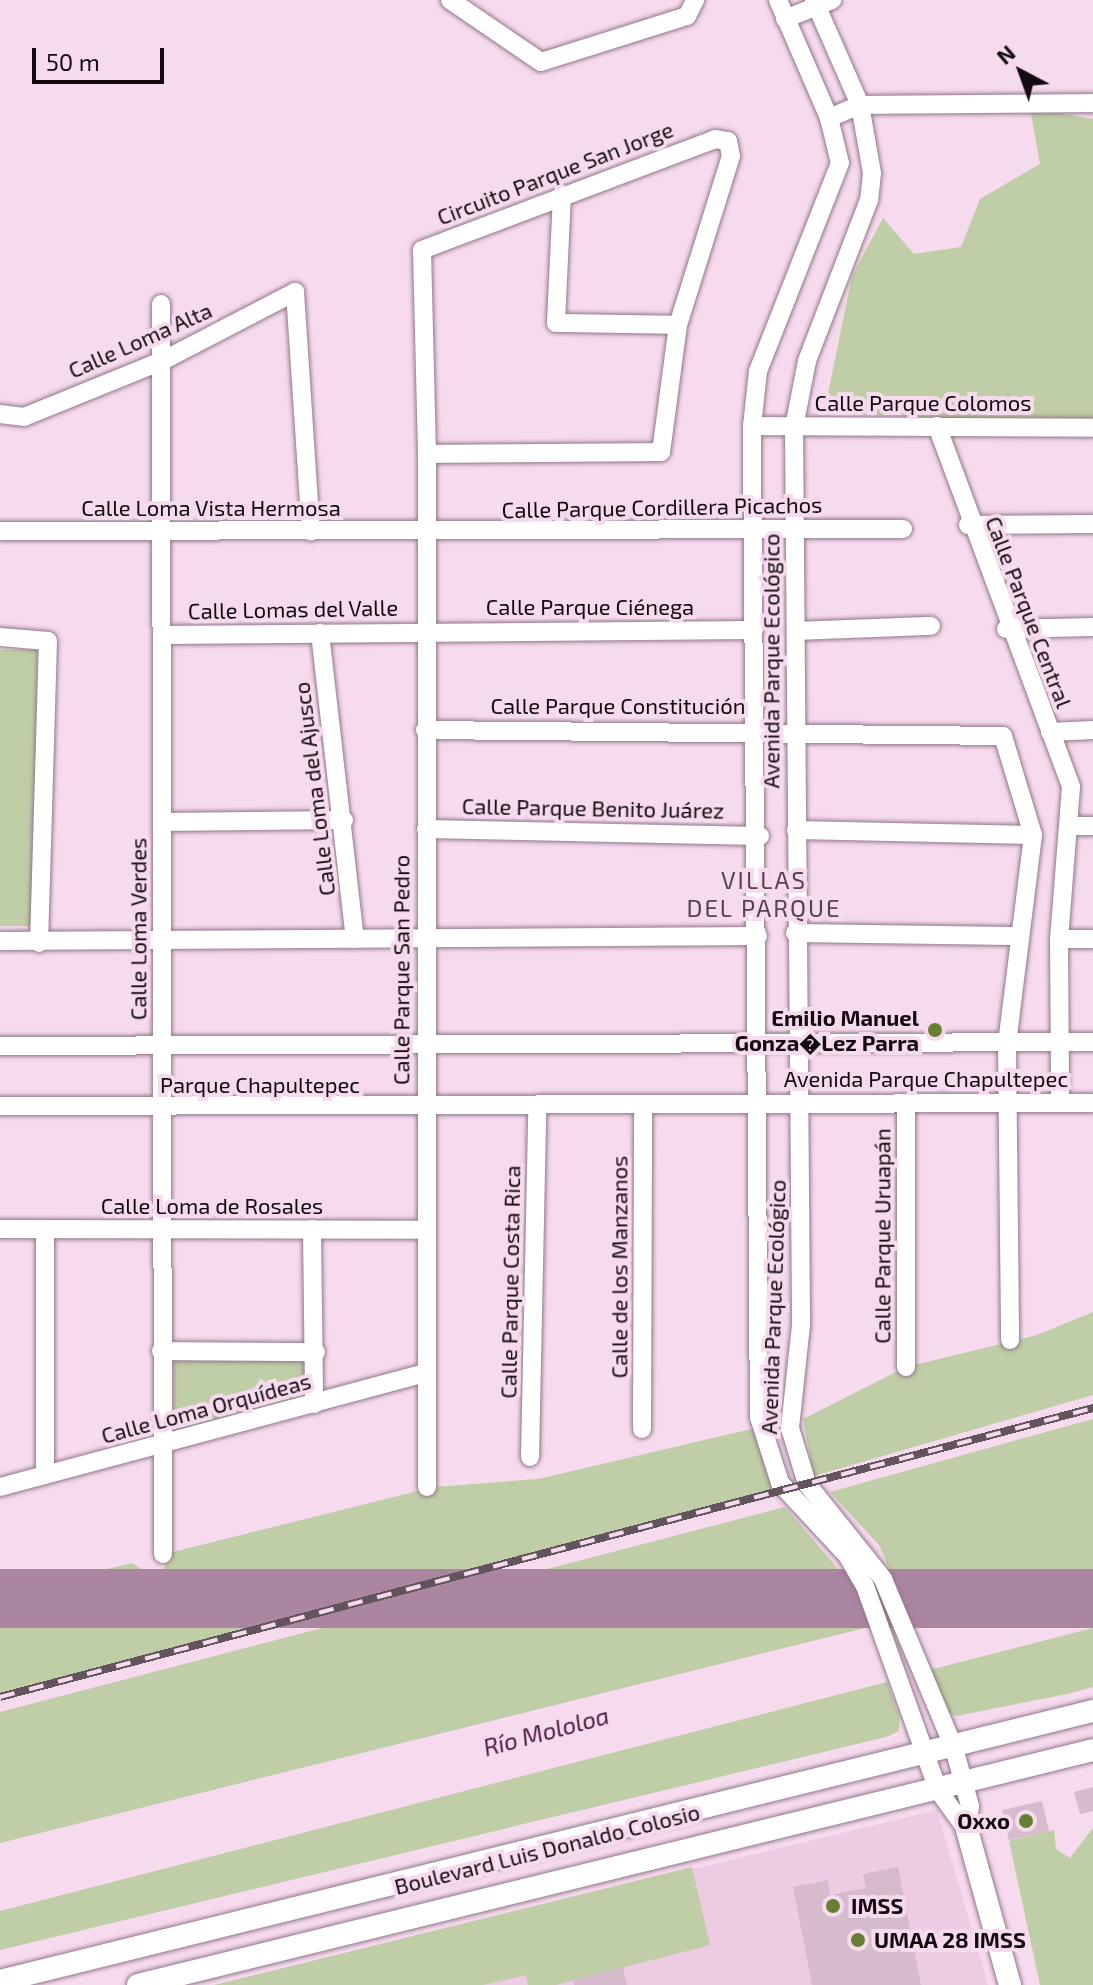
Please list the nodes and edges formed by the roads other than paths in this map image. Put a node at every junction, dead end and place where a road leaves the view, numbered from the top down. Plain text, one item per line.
1 (695, 0) edge
2 (778, 0) edge
3 (457, 1) edge
4 (821, 2) edge
5 (785, 19) junction
6 (1093, 103) edge
7 (860, 105) junction
8 (829, 118) junction
9 (562, 195) junction
10 (161, 304) dead end
11 (678, 325) junction
12 (162, 361) junction
13 (0, 414) edge
14 (752, 426) junction
15 (937, 426) junction
16 (794, 427) junction
17 (1093, 428) edge
18 (427, 454) junction
19 (1093, 524) edge
20 (968, 525) junction
21 (794, 528) junction
22 (753, 529) junction
23 (903, 529) dead end
24 (0, 531) edge
25 (162, 531) junction
26 (311, 531) junction
27 (421, 535) junction
28 (931, 626) dead end
29 (1093, 627) edge
30 (1006, 629) junction
31 (754, 630) junction
32 (425, 631) junction
33 (798, 631) junction
34 (320, 633) junction
35 (162, 635) junction
36 (0, 637) edge
37 (795, 729) junction
38 (425, 730) junction
39 (758, 730) junction
40 (1093, 730) edge
41 (1050, 732) junction
42 (344, 820) junction
43 (162, 822) junction
44 (1073, 826) junction
45 (1093, 826) edge
46 (426, 829) junction
47 (796, 830) junction
48 (1033, 835) junction
49 (760, 836) junction
50 (795, 933) junction
51 (425, 935) junction
52 (758, 936) junction
53 (1015, 936) junction
54 (355, 939) junction
55 (1059, 939) junction
56 (1093, 939) edge
57 (0, 941) edge
58 (162, 942) junction
59 (39, 943) junction
60 (797, 1040) junction
61 (759, 1041) junction
62 (1058, 1042) junction
63 (1093, 1042) edge
64 (424, 1043) junction
65 (1007, 1043) junction
66 (162, 1045) junction
67 (0, 1046) edge
68 (1060, 1102) junction
69 (801, 1103) junction
70 (1011, 1103) junction
71 (1093, 1103) edge
72 (759, 1104) junction
73 (643, 1105) junction
74 (0, 1106) edge
75 (906, 1106) junction
76 (161, 1109) junction
77 (425, 1109) junction
78 (537, 1109) junction
79 (0, 1229) edge
80 (312, 1229) junction
81 (160, 1230) junction
82 (424, 1230) junction
83 (45, 1231) junction
84 (1010, 1340) dead end
85 (161, 1351) junction
86 (316, 1352) junction
87 (906, 1367) dead end
88 (424, 1373) junction
89 (314, 1404) junction
90 (790, 1428) junction
91 (642, 1429) dead end
92 (761, 1431) junction
93 (164, 1444) junction
94 (530, 1457) dead end
95 (45, 1475) junction
96 (0, 1487) edge
97 (427, 1487) dead end
98 (163, 1554) dead end
99 (874, 1583) junction
100 (1093, 1711) edge
101 (954, 1748) junction
102 (1093, 1750) edge
103 (928, 1754) junction
104 (963, 1783) junction
105 (938, 1790) junction
106 (967, 1830) junction
107 (0, 1981) edge
108 (138, 1985) edge
109 (1010, 1985) edge

1 - 3 street
2 - 5 street, Avenida Parque Ecológico
4 - 5 street
4 - 7 street, Avenida Parque Ecológico
5 - 8 street, Avenida Parque Ecológico
6 - 7 street
7 - 8 street
7 - 16 street, Avenida Parque Ecológico
8 - 14 street, Avenida Parque Ecológico
9 - 11 street
9 - 11 street, Circuito Parque San Jorge
9 - 18 street, Circuito Parque San Jorge
10 - 12 street, Calle Loma Verdes
11 - 18 street, Circuito Parque San Jorge
12 - 13 street, Calle Loma Alta
12 - 25 street, Calle Loma Verdes
12 - 26 street, Calle Loma Alta
14 - 16 street, Calle Parque Colomos
14 - 22 street, Avenida Parque Ecológico
15 - 16 street, Calle Parque Colomos
15 - 17 street, Calle Parque Colomos
15 - 20 street, Calle Parque Central
16 - 21 street, Avenida Parque Ecológico
18 - 27 street, Calle Parque San Pedro
19 - 20 street
20 - 30 street, Calle Parque Central
21 - 22 street, Calle Parque Cordillera Picachos
21 - 23 street, Calle Parque Cordillera Picachos
21 - 33 street, Avenida Parque Ecológico
22 - 27 street, Calle Parque Cordillera Picachos
22 - 31 street, Avenida Parque Ecológico
24 - 25 street, Calle Loma Vista Hermosa
25 - 26 street, Calle Loma Vista Hermosa
25 - 35 street, Calle Loma Verdes
26 - 27 street, Calle Loma Vista Hermosa
27 - 32 street, Calle Parque San Pedro
28 - 33 street
29 - 30 street
30 - 41 street, Calle Parque Central
31 - 32 street, Calle Parque Ciénega
31 - 39 street, Avenida Parque Ecológico
32 - 34 street, Calle Lomas del Valle
32 - 38 street, Calle Parque San Pedro
33 - 37 street, Avenida Parque Ecológico
34 - 35 street, Calle Lomas del Valle
34 - 42 street, Calle Loma del Ajusco
35 - 43 street, Calle Loma Verdes
36 - 59 street
37 - 39 street, Calle Parque Constitución
37 - 47 street, Avenida Parque Ecológico
37 - 48 street, Calle Parque Constitución
38 - 39 street, Calle Parque Constitución
38 - 46 street, Calle Parque San Pedro
39 - 49 street, Avenida Parque Ecológico
40 - 41 street
41 - 44 street, Calle Parque Central
42 - 43 street
42 - 54 street, Calle Loma del Ajusco
43 - 58 street, Calle Loma Verdes
44 - 45 street
44 - 55 street, Calle Parque Central
46 - 49 street, Calle Parque Benito Juárez
46 - 51 street, Calle Parque San Pedro
47 - 48 street
47 - 50 street, Avenida Parque Ecológico
48 - 53 street
49 - 52 street, Avenida Parque Ecológico
50 - 53 street
50 - 60 street, Avenida Parque Ecológico
51 - 52 street
51 - 54 street
51 - 64 street, Calle Parque San Pedro
52 - 61 street, Avenida Parque Ecológico
53 - 65 street
54 - 58 street
55 - 56 street
55 - 62 street, Calle Parque Central
57 - 59 street
58 - 59 street
58 - 66 street, Calle Loma Verdes
60 - 61 street, Avenida Parque Chapultepec
60 - 65 street, Avenida Parque Chapultepec
60 - 69 street, Avenida Parque Ecológico
61 - 64 street, Parque Chapultepec
61 - 72 street, Avenida Parque Ecológico
62 - 63 street, Avenida Parque Chapultepec
62 - 65 street, Avenida Parque Chapultepec
62 - 68 street, Calle Parque Central
64 - 66 street, Parque Chapultepec
64 - 77 street, Calle Parque San Pedro
65 - 70 street
66 - 67 street, Parque Chapultepec
66 - 76 street, Calle Loma Verdes
68 - 70 street, Avenida Parque Chapultepec
68 - 71 street, Avenida Parque Chapultepec
69 - 72 street, Avenida Parque Chapultepec
69 - 75 street, Avenida Parque Chapultepec
69 - 90 street, Avenida Parque Ecológico
70 - 75 street, Avenida Parque Chapultepec
70 - 84 street
72 - 73 street, Parque Chapultepec
72 - 92 street, Avenida Parque Ecológico
73 - 78 street, Parque Chapultepec
73 - 91 street, Calle de los Manzanos
74 - 76 street, Parque Chapultepec
75 - 87 street, Calle Parque Uruapán
76 - 77 street, Parque Chapultepec
76 - 81 street, Calle Loma Verdes
77 - 78 street, Parque Chapultepec
77 - 82 street, Calle Parque San Pedro
78 - 94 street, Calle Parque Costa Rica
79 - 83 street, Calle Loma de Rosales
80 - 81 street, Calle Loma de Rosales
80 - 82 street, Calle Loma de Rosales
80 - 86 street
81 - 83 street, Calle Loma de Rosales
81 - 85 street, Calle Loma Verdes
82 - 88 street, Calle Parque San Pedro
83 - 95 street
85 - 86 street
85 - 93 street, Calle Loma Verdes
86 - 89 street
88 - 89 street, Calle Loma Orquídeas
88 - 97 street, Calle Parque San Pedro
89 - 93 street, Calle Loma Orquídeas
90 - 92 street
90 - 99 street, Avenida Parque Ecológico
92 - 99 street, Avenida Parque Ecológico
93 - 95 street, Calle Loma Orquídeas
93 - 98 street, Calle Loma Verdes
95 - 96 street, Calle Loma Orquídeas
99 - 101 street, Avenida Parque Ecológico
99 - 103 street, Avenida Parque Ecológico
100 - 101 main road, Boulevard Luis Donaldo Colosio
101 - 103 main road, Boulevard Luis Donaldo Colosio
101 - 104 street, Avenida Parque Ecológico
102 - 104 main road, Boulevard Luis Donaldo Colosio
103 - 105 street, Avenida Parque Ecológico
103 - 107 main road, Boulevard Luis Donaldo Colosio
104 - 105 main road, Boulevard Luis Donaldo Colosio
104 - 106 street, Avenida Parque Ecológico
105 - 106 street, Avenida Parque Ecológico
105 - 108 main road, Boulevard Luis Donaldo Colosio
106 - 109 main road

